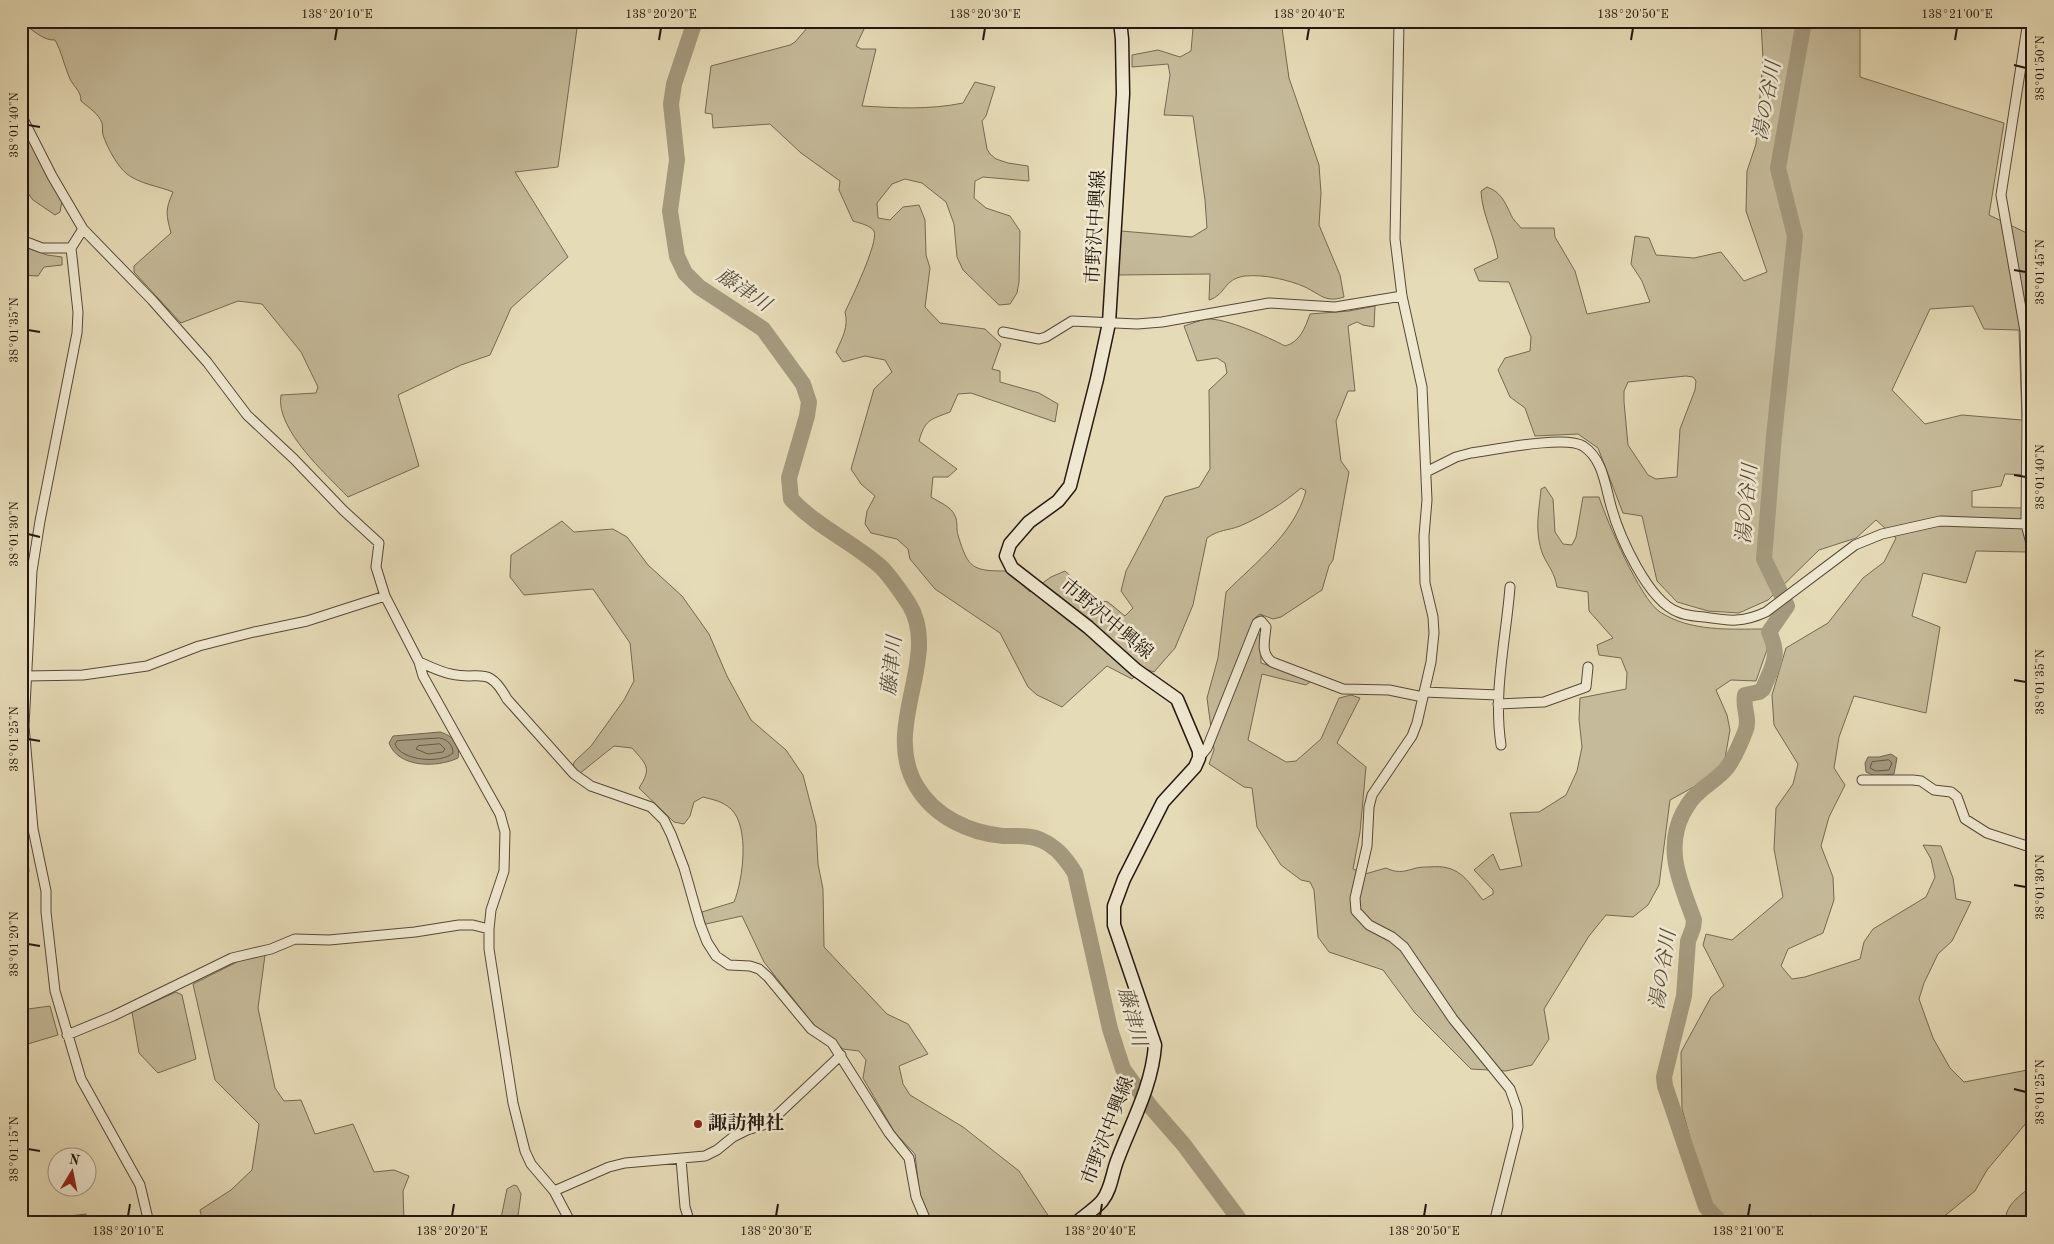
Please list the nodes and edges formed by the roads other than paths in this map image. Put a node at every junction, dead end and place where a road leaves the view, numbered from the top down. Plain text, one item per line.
1 (1120, 21) edge
2 (1399, 21) edge
3 (2028, 21) edge
4 (21, 115) edge
5 (83, 229) junction
6 (21, 240) edge
7 (71, 248) junction
8 (1402, 296) junction
9 (1109, 323) junction
10 (1003, 332) dead end
11 (1426, 472) junction
12 (2026, 524) junction
13 (2031, 537) edge
14 (2033, 551) edge
15 (1510, 587) dead end
16 (385, 596) junction
17 (418, 662) junction
18 (1588, 667) dead end
19 (27, 676) junction
20 (1424, 694) junction
21 (1498, 700) junction
22 (1501, 745) dead end
23 (1199, 758) junction
24 (1862, 780) dead end
25 (2033, 848) edge
26 (489, 928) junction
27 (67, 1035) junction
28 (841, 1055) junction
29 (681, 1159) junction
30 (554, 1191) junction
31 (149, 1223) edge
32 (571, 1223) edge
33 (690, 1223) edge
34 (927, 1223) edge
35 (1076, 1223) edge
36 (1494, 1223) edge

1 - 9 main road, 市野沢中興線
2 - 8 street
3 - 12 street
4 - 5 street
5 - 7 street
5 - 16 street
6 - 7 street
7 - 19 street
8 - 9 street
8 - 11 street
9 - 10 street
9 - 23 main road, 市野沢中興線
11 - 12 street
11 - 20 street
12 - 13 street
13 - 14 street
15 - 21 street
16 - 17 street
16 - 19 street
17 - 26 street
17 - 28 street
18 - 21 street
19 - 27 street
20 - 21 street
20 - 23 street
20 - 36 street
21 - 22 street
23 - 35 main road, 市野沢中興線
24 - 25 street
26 - 27 street
26 - 30 street
27 - 31 street
28 - 29 street
28 - 34 street
29 - 30 street
29 - 33 street
30 - 32 street

